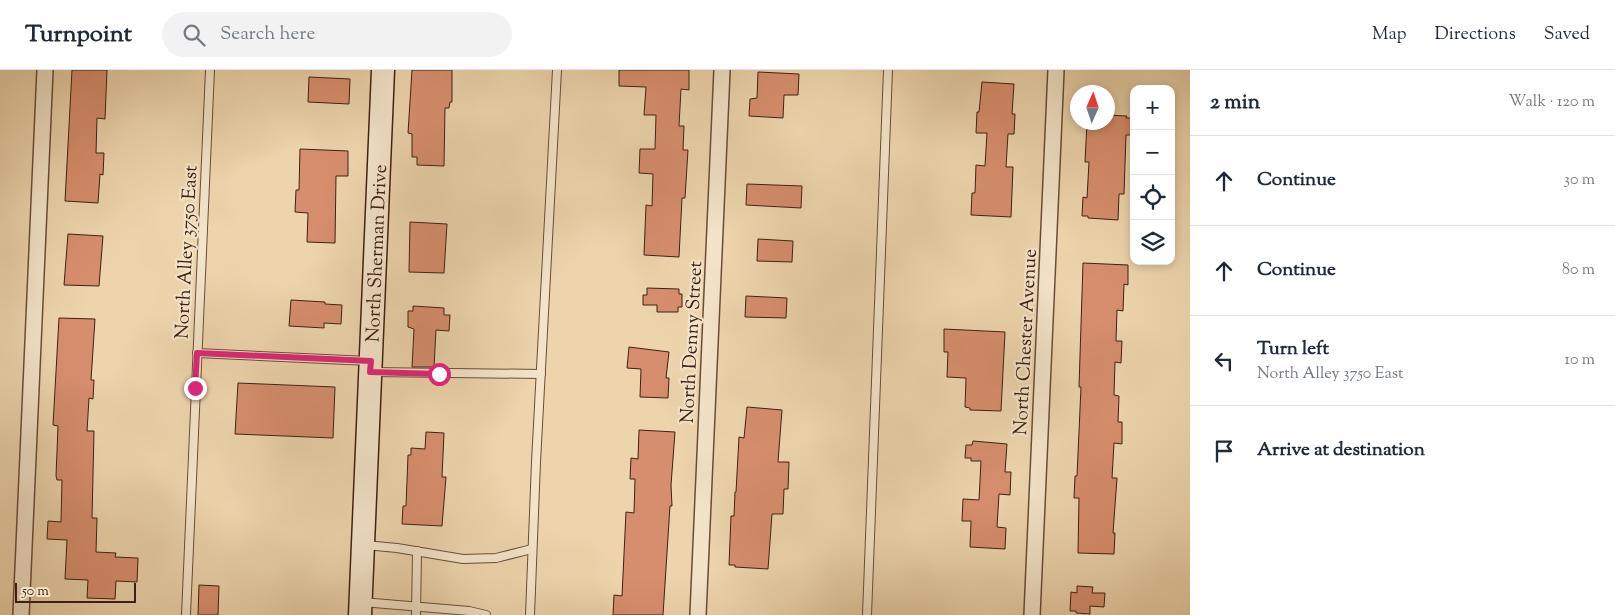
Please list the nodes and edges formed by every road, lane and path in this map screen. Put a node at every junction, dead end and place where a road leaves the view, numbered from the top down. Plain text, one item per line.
1 (45, 70) edge
2 (210, 70) edge
3 (383, 70) edge
4 (557, 70) edge
5 (722, 70) edge
6 (888, 70) edge
7 (1056, 70) edge
8 (197, 353) junction
9 (370, 367) junction
10 (541, 374) junction
11 (363, 545) junction
12 (532, 549) junction
13 (418, 551) junction
14 (416, 606) junction
15 (360, 608) edge
16 (21, 615) edge
17 (186, 615) edge
18 (416, 615) edge
19 (486, 615) edge
20 (530, 615) edge
21 (698, 615) edge
22 (867, 615) edge
23 (1032, 615) edge

1 - 16 street
2 - 8 lane, North Alley 3750 East
3 - 9 main road, North Sherman Drive
4 - 10 lane
5 - 21 street, North Denny Street
6 - 22 lane
7 - 23 street, North Chester Avenue
8 - 9 lane
8 - 17 lane, North Alley 3750 East
9 - 10 lane
9 - 11 main road, North Sherman Drive
10 - 12 lane
11 - 13 lane
11 - 15 main road, North Sherman Drive
12 - 13 lane
12 - 20 lane
13 - 14 lane
14 - 15 lane
14 - 18 lane
14 - 19 lane

